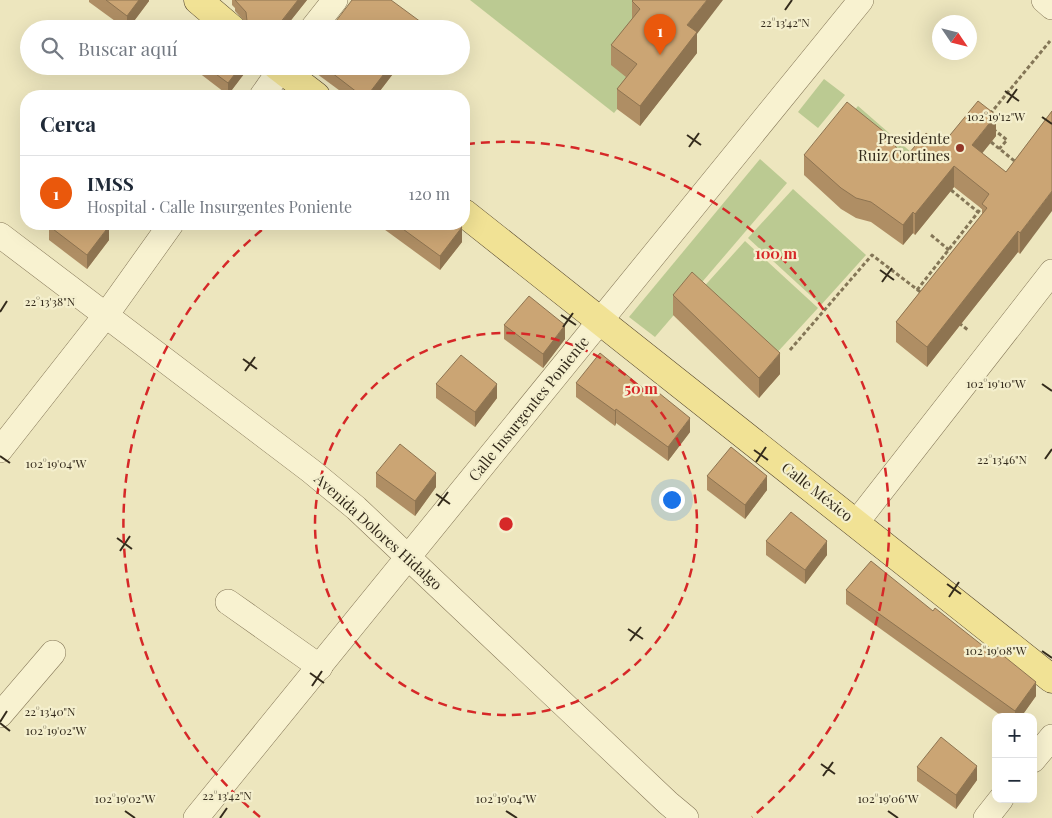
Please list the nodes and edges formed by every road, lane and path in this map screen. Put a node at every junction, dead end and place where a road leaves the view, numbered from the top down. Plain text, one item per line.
1 (198, 0) edge
2 (335, 0) edge
3 (861, 0) edge
4 (1044, 0) edge
5 (1052, 7) edge
6 (221, 20) edge
7 (319, 20) edge
8 (1050, 41) dead end
9 (275, 75) edge
10 (290, 75) edge
11 (266, 90) edge
12 (309, 90) edge
13 (990, 115) edge
14 (991, 128) edge
15 (991, 142) edge
16 (999, 149) junction
17 (1022, 157) edge
18 (1017, 163) junction
19 (1012, 170) edge
20 (951, 190) edge
21 (984, 205) edge
22 (978, 212) junction
23 (470, 218) edge
24 (167, 230) edge
25 (0, 235) edge
26 (931, 235) dead end
27 (949, 250) junction
28 (1052, 272) edge
29 (917, 290) junction
30 (924, 296) edge
31 (106, 315) junction
32 (954, 318) edge
33 (599, 321) junction
34 (968, 330) dead end
35 (790, 350) dead end
36 (0, 450) edge
37 (856, 523) junction
38 (408, 558) junction
39 (228, 602) dead end
40 (53, 653) dead end
41 (320, 666) junction
42 (1052, 679) edge
43 (0, 715) edge
44 (1052, 737) edge
45 (1035, 758) edge
46 (998, 803) edge
47 (196, 818) edge
48 (686, 818) edge
49 (986, 818) edge

1 - 6 main road
2 - 7 street
3 - 33 street, Calle Insurgentes Poniente
4 - 5 street
8 - 13 path
9 - 11 street
10 - 12 main road
14 - 16 path
15 - 16 path
16 - 18 path
17 - 18 path
18 - 19 path
20 - 22 path
21 - 22 path
22 - 27 path
23 - 33 main road, Calle México
24 - 31 street
25 - 31 street, Avenida Dolores Hidalgo
26 - 27 path
27 - 29 path
28 - 37 street
29 - 30 path
29 - 35 path
31 - 36 street
31 - 38 street, Avenida Dolores Hidalgo
32 - 34 path
33 - 37 main road, Calle México
33 - 38 street, Calle Insurgentes Poniente
37 - 42 main road, Calle México
38 - 41 street, Calle Insurgentes Poniente
38 - 48 street, Avenida Dolores Hidalgo
39 - 41 street
40 - 43 street
41 - 47 street, Calle Insurgentes Poniente
44 - 45 street
46 - 49 street

